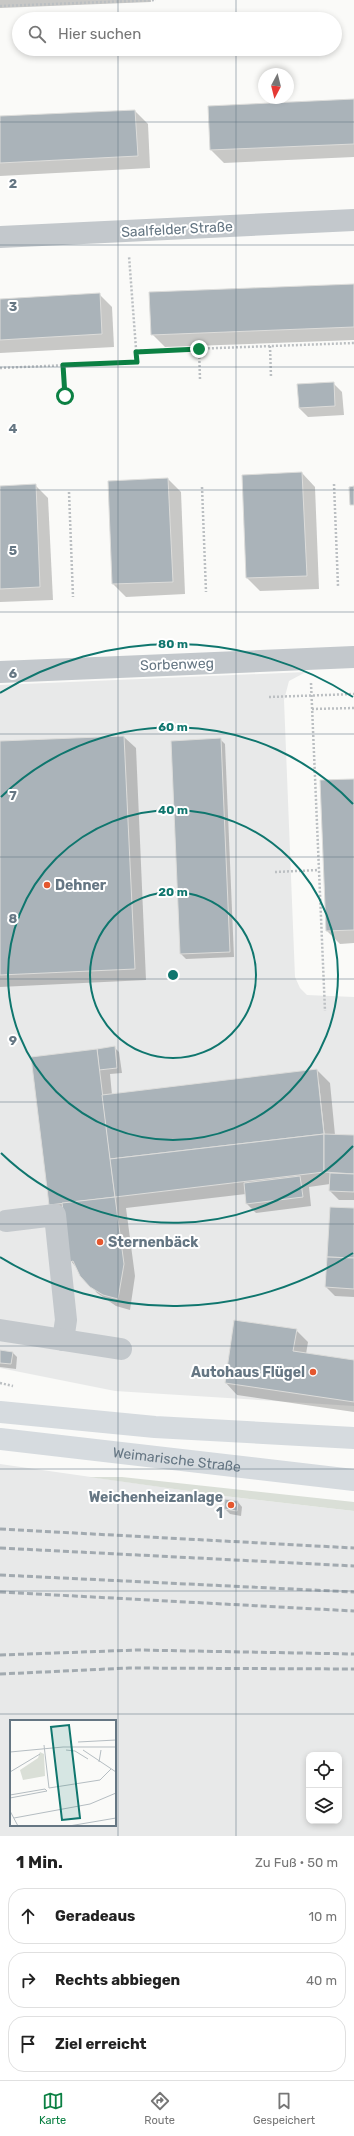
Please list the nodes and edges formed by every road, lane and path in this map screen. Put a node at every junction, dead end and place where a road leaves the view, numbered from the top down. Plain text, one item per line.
1 (156, 0) edge
2 (0, 6) edge
3 (354, 220) edge
4 (127, 231) junction
5 (0, 237) edge
6 (354, 343) edge
7 (270, 346) junction
8 (199, 349) junction
9 (136, 352) junction
10 (63, 365) junction
11 (0, 368) edge
12 (271, 377) dead end
13 (200, 379) dead end
14 (65, 396) dead end
15 (334, 484) dead end
16 (202, 486) dead end
17 (69, 492) dead end
18 (338, 586) dead end
19 (206, 592) dead end
20 (73, 597) dead end
21 (354, 657) edge
22 (310, 659) junction
23 (0, 672) edge
24 (354, 694) edge
25 (312, 696) junction
26 (269, 697) dead end
27 (354, 708) edge
28 (312, 709) junction
29 (319, 870) junction
30 (275, 872) dead end
31 (325, 1011) dead end
32 (6, 1222) dead end
33 (0, 1330) edge
34 (63, 1340) junction
35 (121, 1349) dead end
36 (0, 1412) edge
37 (354, 1438) edge
38 (0, 1439) edge
39 (354, 1480) edge

1 - 2 path
3 - 4 street, Saalfelder Straße
4 - 5 street, Saalfelder Straße
4 - 9 path
6 - 7 path
7 - 8 path
7 - 12 path
8 - 9 path
8 - 13 path
9 - 10 path
10 - 11 path
10 - 14 path
15 - 18 path
16 - 19 path
17 - 20 path
21 - 22 street, Sorbenweg
22 - 23 street, Sorbenweg
22 - 25 path
24 - 25 path
25 - 26 path
25 - 28 path
27 - 28 path
28 - 29 path
29 - 30 path
29 - 31 path
32 - 34 street
33 - 34 street
34 - 35 street
36 - 37 main road
38 - 39 main road, Weimarische Straße

